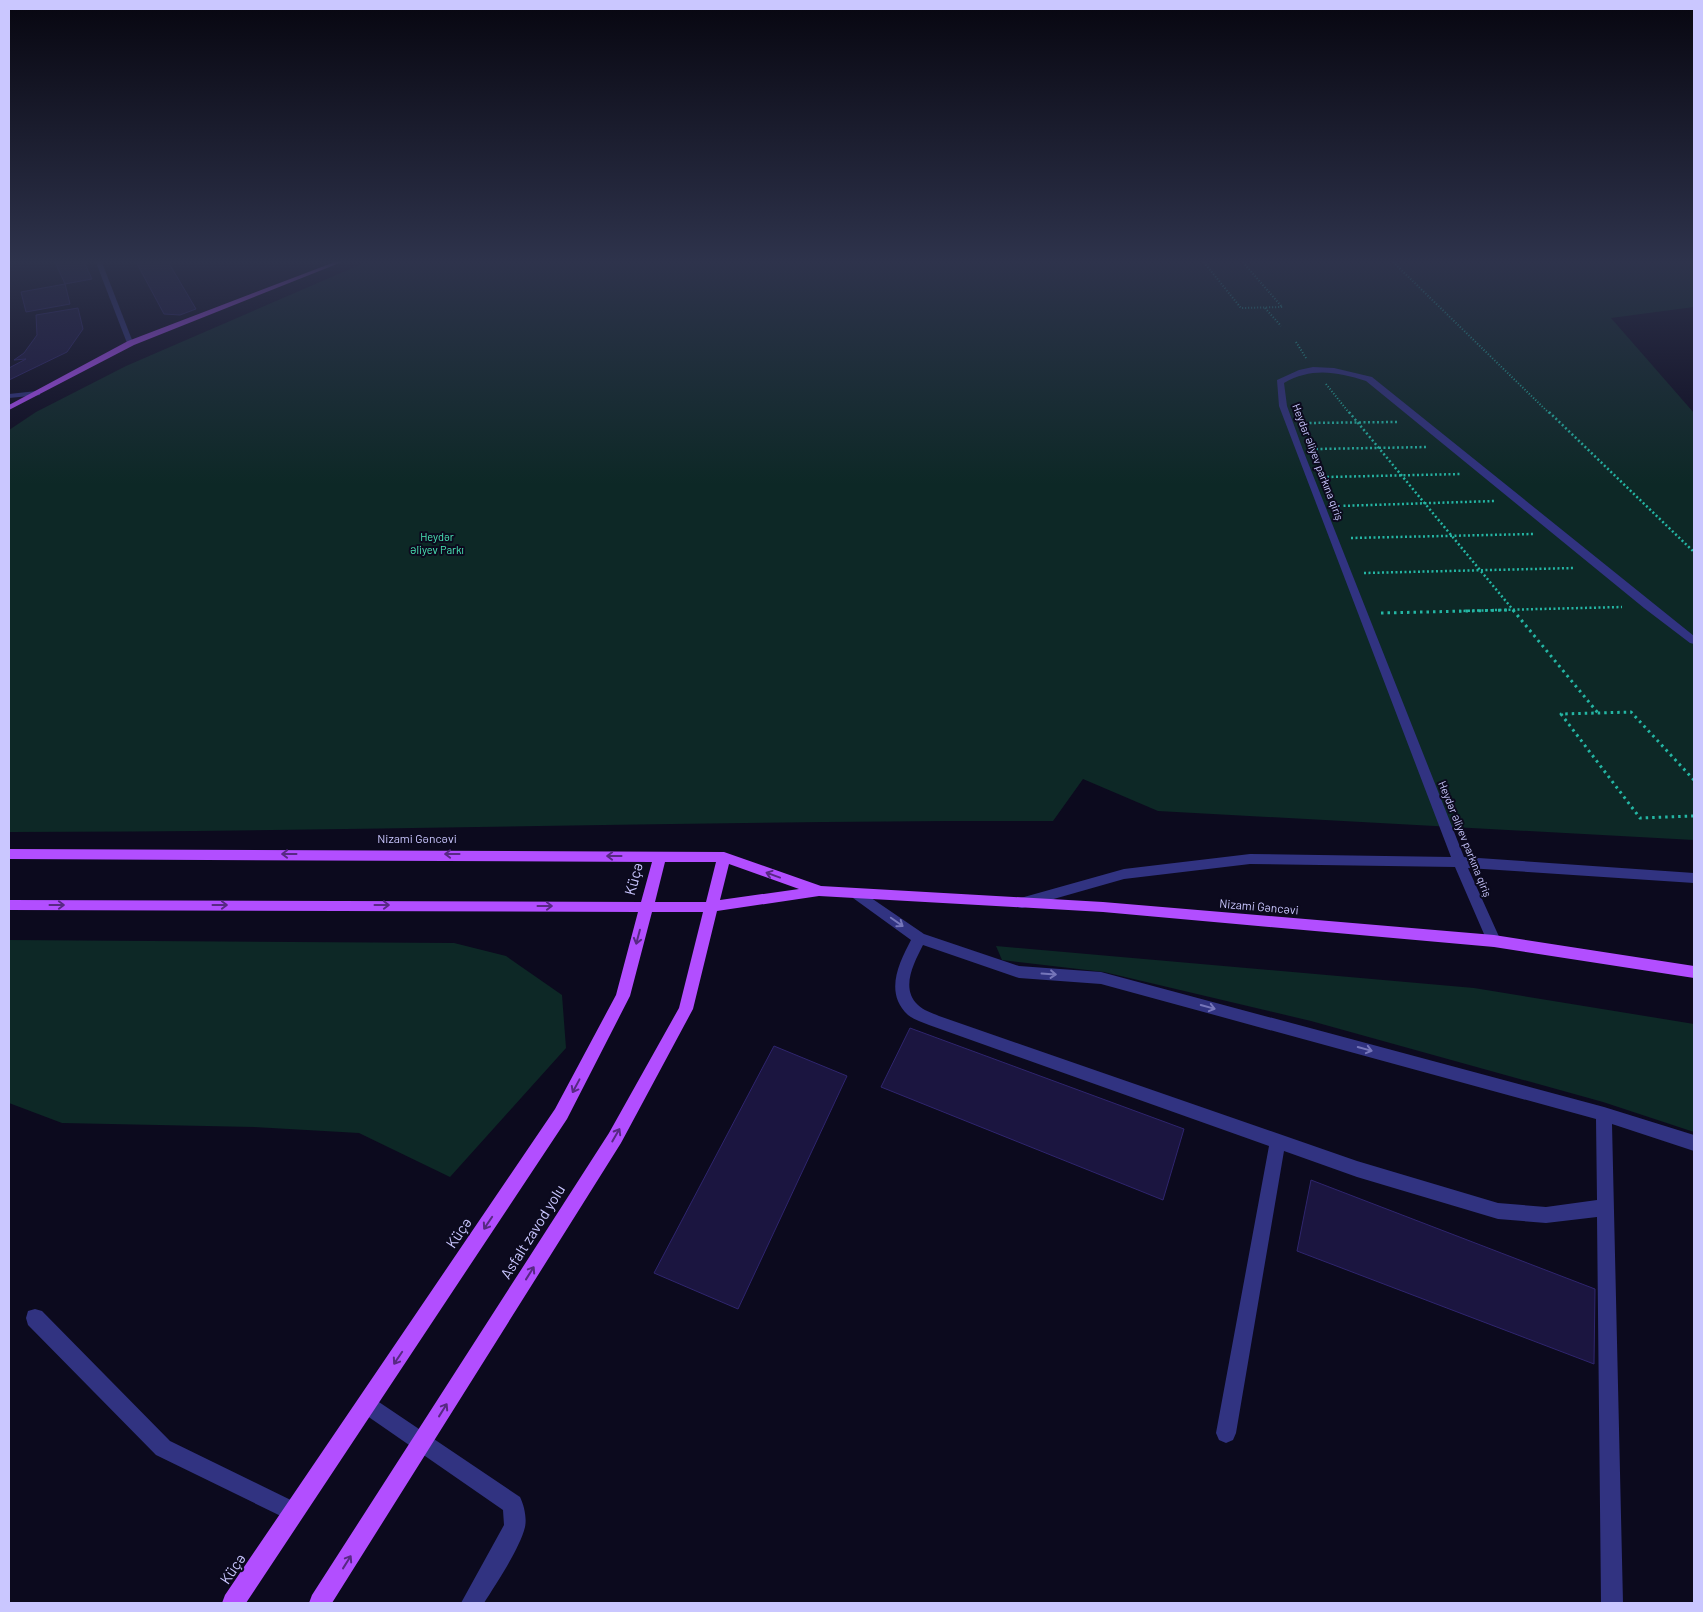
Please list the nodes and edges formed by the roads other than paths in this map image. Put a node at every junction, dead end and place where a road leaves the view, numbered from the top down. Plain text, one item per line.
1 (128, 335) edge
2 (151, 335) edge
3 (131, 343) junction
4 (37, 393) junction
5 (9, 396) edge
6 (9, 408) edge
7 (1694, 641) edge
8 (9, 854) edge
9 (660, 856) junction
10 (724, 857) junction
11 (1459, 862) junction
12 (1694, 878) edge
13 (819, 891) junction
14 (858, 894) junction
15 (1022, 903) junction
16 (9, 905) edge
17 (646, 907) junction
18 (711, 907) junction
19 (919, 938) junction
20 (1494, 941) junction
21 (1694, 972) edge
22 (1604, 1114) junction
23 (1278, 1141) junction
24 (1694, 1143) edge
25 (1607, 1207) junction
26 (35, 1318) dead end
27 (367, 1404) junction
28 (1226, 1433) dead end
29 (424, 1441) junction
30 (294, 1512) junction
31 (233, 1603) edge
32 (320, 1603) edge
33 (472, 1603) edge
34 (1612, 1603) edge

1 - 3 street
2 - 3 main road
3 - 4 main road
4 - 5 street
4 - 6 main road
7 - 11 street, Heydər Əliyev parkına qiriş
9 -> 8 main road, Nizami Gəncəvi
9 - 10 main road, Nizami Gəncəvi
9 - 17 main road, Küçə
13 -> 10 main road, Nizami Gəncəvi
10 - 18 main road, Asfalt zavod yolu
11 - 12 street
11 - 15 street
11 - 20 street, Heydər Əliyev parkına qiriş
13 - 14 main road, Nizami Gəncəvi
13 - 18 main road, Nizami Gəncəvi
14 - 15 main road, Nizami Gəncəvi
14 -> 19 street
15 - 20 main road, Nizami Gəncəvi
16 -> 17 main road, Nizami Gəncəvi
17 - 18 main road, Nizami Gəncəvi
17 -> 27 main road, Küçə
29 -> 18 main road, Asfalt zavod yolu
19 -> 22 street
19 - 23 street
20 - 21 main road, Nizami Gəncəvi
22 - 24 street
22 - 25 street
23 - 25 street
23 - 28 street
25 - 34 street
26 - 30 street
27 - 29 street
27 - 30 main road, Küçə
32 -> 29 main road, Asfalt zavod yolu
29 - 33 street
30 - 31 main road, Küçə

